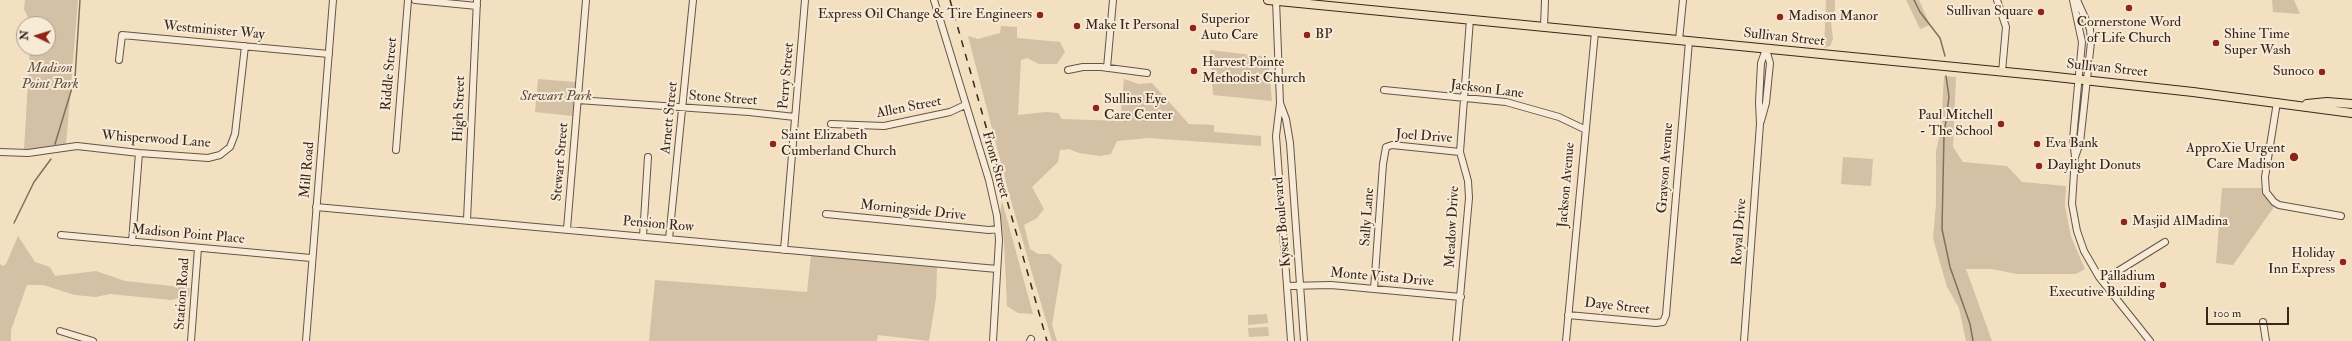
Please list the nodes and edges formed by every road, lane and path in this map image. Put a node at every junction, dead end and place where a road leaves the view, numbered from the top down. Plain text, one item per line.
1 (333, 0) edge
2 (408, 0) edge
3 (415, 0) edge
4 (586, 0) edge
5 (693, 0) edge
6 (806, 0) edge
7 (934, 0) edge
8 (1113, 0) edge
9 (1273, 0) edge
10 (1546, 0) edge
11 (1683, 0) edge
12 (1997, 0) edge
13 (2073, 0) edge
14 (2077, 0) edge
15 (477, 3) edge
16 (1328, 3) edge
17 (1470, 20) junction
18 (1544, 27) junction
19 (1595, 32) junction
20 (1679, 40) junction
21 (1689, 41) junction
22 (245, 46) junction
23 (1766, 49) junction
24 (329, 54) junction
25 (119, 60) dead end
26 (1107, 68) junction
27 (1068, 70) dead end
28 (2002, 72) junction
29 (1148, 73) dead end
30 (2082, 80) junction
31 (1384, 90) dead end
32 (1464, 98) junction
33 (578, 100) junction
34 (2276, 102) junction
35 (1280, 103) junction
36 (2352, 104) edge
37 (966, 105) junction
38 (2297, 106) junction
39 (683, 108) junction
40 (2352, 113) edge
41 (795, 117) junction
42 (831, 124) dead end
43 (1584, 128) junction
44 (1386, 147) joint
45 (396, 150) dead end
46 (0, 152) edge
47 (1290, 152) junction
48 (1460, 152) junction
49 (139, 153) junction
50 (1277, 153) junction
51 (648, 157) dead end
52 (316, 207) junction
53 (826, 214) dead end
54 (2340, 216) dead end
55 (467, 220) junction
56 (567, 229) junction
57 (998, 229) junction
58 (61, 235) dead end
59 (643, 236) junction
60 (669, 238) junction
61 (132, 242) junction
62 (2165, 242) dead end
63 (198, 248) junction
64 (784, 250) junction
65 (311, 258) junction
66 (997, 269) junction
67 (2102, 281) junction
68 (1287, 286) junction
69 (1301, 286) junction
70 (1374, 289) junction
71 (1461, 297) junction
72 (1668, 298) joint
73 (1568, 314) junction
74 (2263, 322) dead end
75 (60, 331) dead end
76 (93, 341) edge
77 (191, 341) edge
78 (306, 341) edge
79 (993, 341) edge
80 (1291, 341) edge
81 (1304, 341) edge
82 (1456, 341) edge
83 (1566, 341) edge
84 (1744, 341) edge
85 (2150, 341) edge
86 (2266, 341) edge

1 - 24 street, Mill Road
2 - 45 street, Riddle Street
3 - 15 street
4 - 33 street, Stewart Street
5 - 39 street, Arnett Street
6 - 41 street, Perry Street
7 - 37 street, Front Street
8 - 26 street
9 - 16 main road, Sullivan Street
9 - 35 street, Kyser Boulevard
10 - 18 street
11 - 20 street
12 - 28 street
13 - 30 street
14 - 30 street
15 - 55 street, High Street
16 - 17 main road, Sullivan Street
17 - 18 main road, Sullivan Street
17 - 32 street, Meadow Drive
18 - 19 main road, Sullivan Street
19 - 20 main road, Sullivan Street
19 - 43 street, Jackson Avenue
20 - 21 main road, Sullivan Street
21 - 23 main road, Sullivan Street
21 - 72 street, Grayson Avenue
22 - 24 street, Westminister Way
22 - 25 street, Westminister Way
22 - 49 street, Whisperwood Lane
23 - 28 main road, Sullivan Street
23 - 84 street, Royal Drive
24 - 52 street, Mill Road
26 - 27 street
26 - 29 street
28 - 30 main road, Sullivan Street
30 - 34 main road, Sullivan Street
30 - 67 street
31 - 32 street, Jackson Lane
32 - 43 street, Jackson Lane
32 - 48 street, Meadow Drive
33 - 39 street, Stone Street
33 - 56 street, Stewart Street
34 - 38 main road, Sullivan Street
34 - 54 street
35 - 47 street, Kyser Boulevard
35 - 50 street, Kyser Boulevard
36 - 38 main road, Sullivan Street
37 - 42 street, Allen Street
37 - 57 street, Front Street
38 - 40 main road, Sullivan Street
39 - 41 street, Stone Street
39 - 60 street, Arnett Street
41 - 64 street, Perry Street
43 - 73 street, Jackson Avenue
44 - 48 street, Joel Drive
44 - 70 street, Sally Lane
46 - 49 street, Whisperwood Lane
47 - 50 street
47 - 69 street, Kyser Boulevard
48 - 71 street, Meadow Drive
49 - 61 street
50 - 68 street, Kyser Boulevard
51 - 59 street
52 - 55 street, Pension Row
52 - 65 street, Mill Road
53 - 57 street, Morningside Drive
55 - 56 street, Pension Row
56 - 59 street, Pension Row
57 - 66 street, Front Street
58 - 61 street, Madison Point Place
59 - 60 street, Pension Row
60 - 64 street, Pension Row
61 - 63 street, Madison Point Place
62 - 67 street
63 - 65 street, Madison Point Place
63 - 77 street, Station Road
64 - 66 street, Pension Row
65 - 78 street, Mill Road
66 - 79 street, Front Street
67 - 85 street
68 - 69 street, Monte Vista Drive
68 - 80 street, Kyser Boulevard
69 - 70 street, Monte Vista Drive
69 - 81 street, Kyser Boulevard
70 - 71 street, Monte Vista Drive
71 - 82 street, Meadow Drive
72 - 73 street, Daye Street
73 - 83 street, Jackson Avenue
74 - 86 street
75 - 76 street

